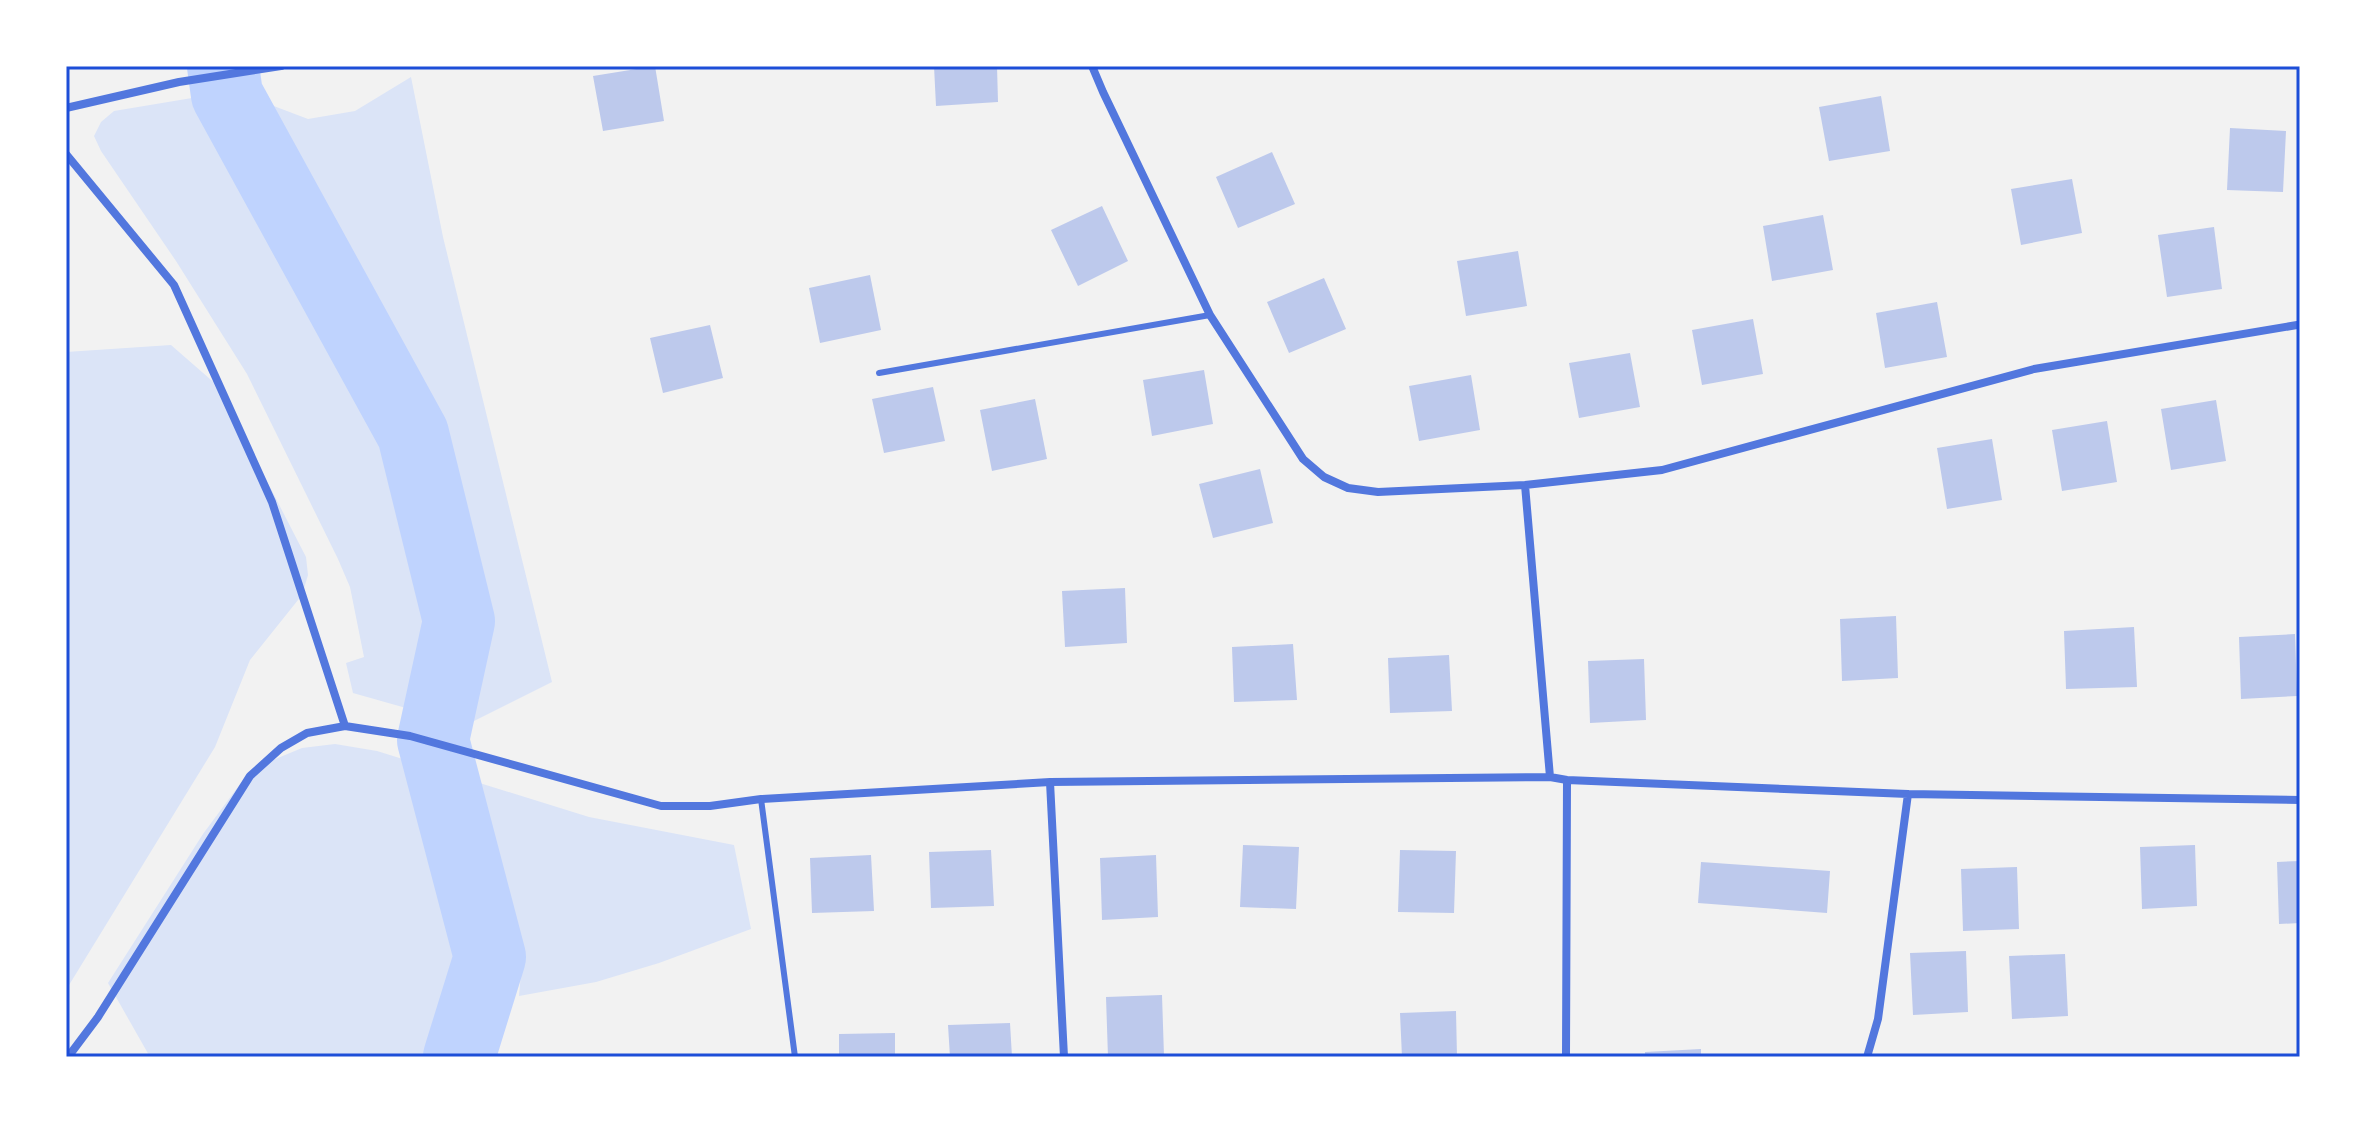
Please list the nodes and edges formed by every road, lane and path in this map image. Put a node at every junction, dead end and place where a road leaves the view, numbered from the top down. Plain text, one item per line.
1 (281, 66) edge
2 (1092, 66) edge
3 (66, 108) edge
4 (66, 154) edge
5 (1210, 315) junction
6 (2297, 325) dead end
7 (879, 373) dead end
8 (1525, 485) junction
9 (345, 726) junction
10 (1550, 777) junction
11 (1567, 780) junction
12 (1050, 782) junction
13 (1908, 794) junction
14 (761, 799) junction
15 (2300, 800) edge
16 (68, 1057) edge
17 (795, 1057) edge
18 (1064, 1057) edge
19 (1566, 1057) edge
20 (1867, 1057) edge

1 - 3 street
2 - 5 street
4 - 9 street
5 - 7 lane
5 - 8 street
6 - 8 street
8 - 10 street
9 - 14 street
9 - 16 street
10 - 11 street
10 - 12 street
11 - 13 street
11 - 19 street
12 - 14 street
12 - 18 street
13 - 15 street
13 - 20 street
14 - 17 lane

